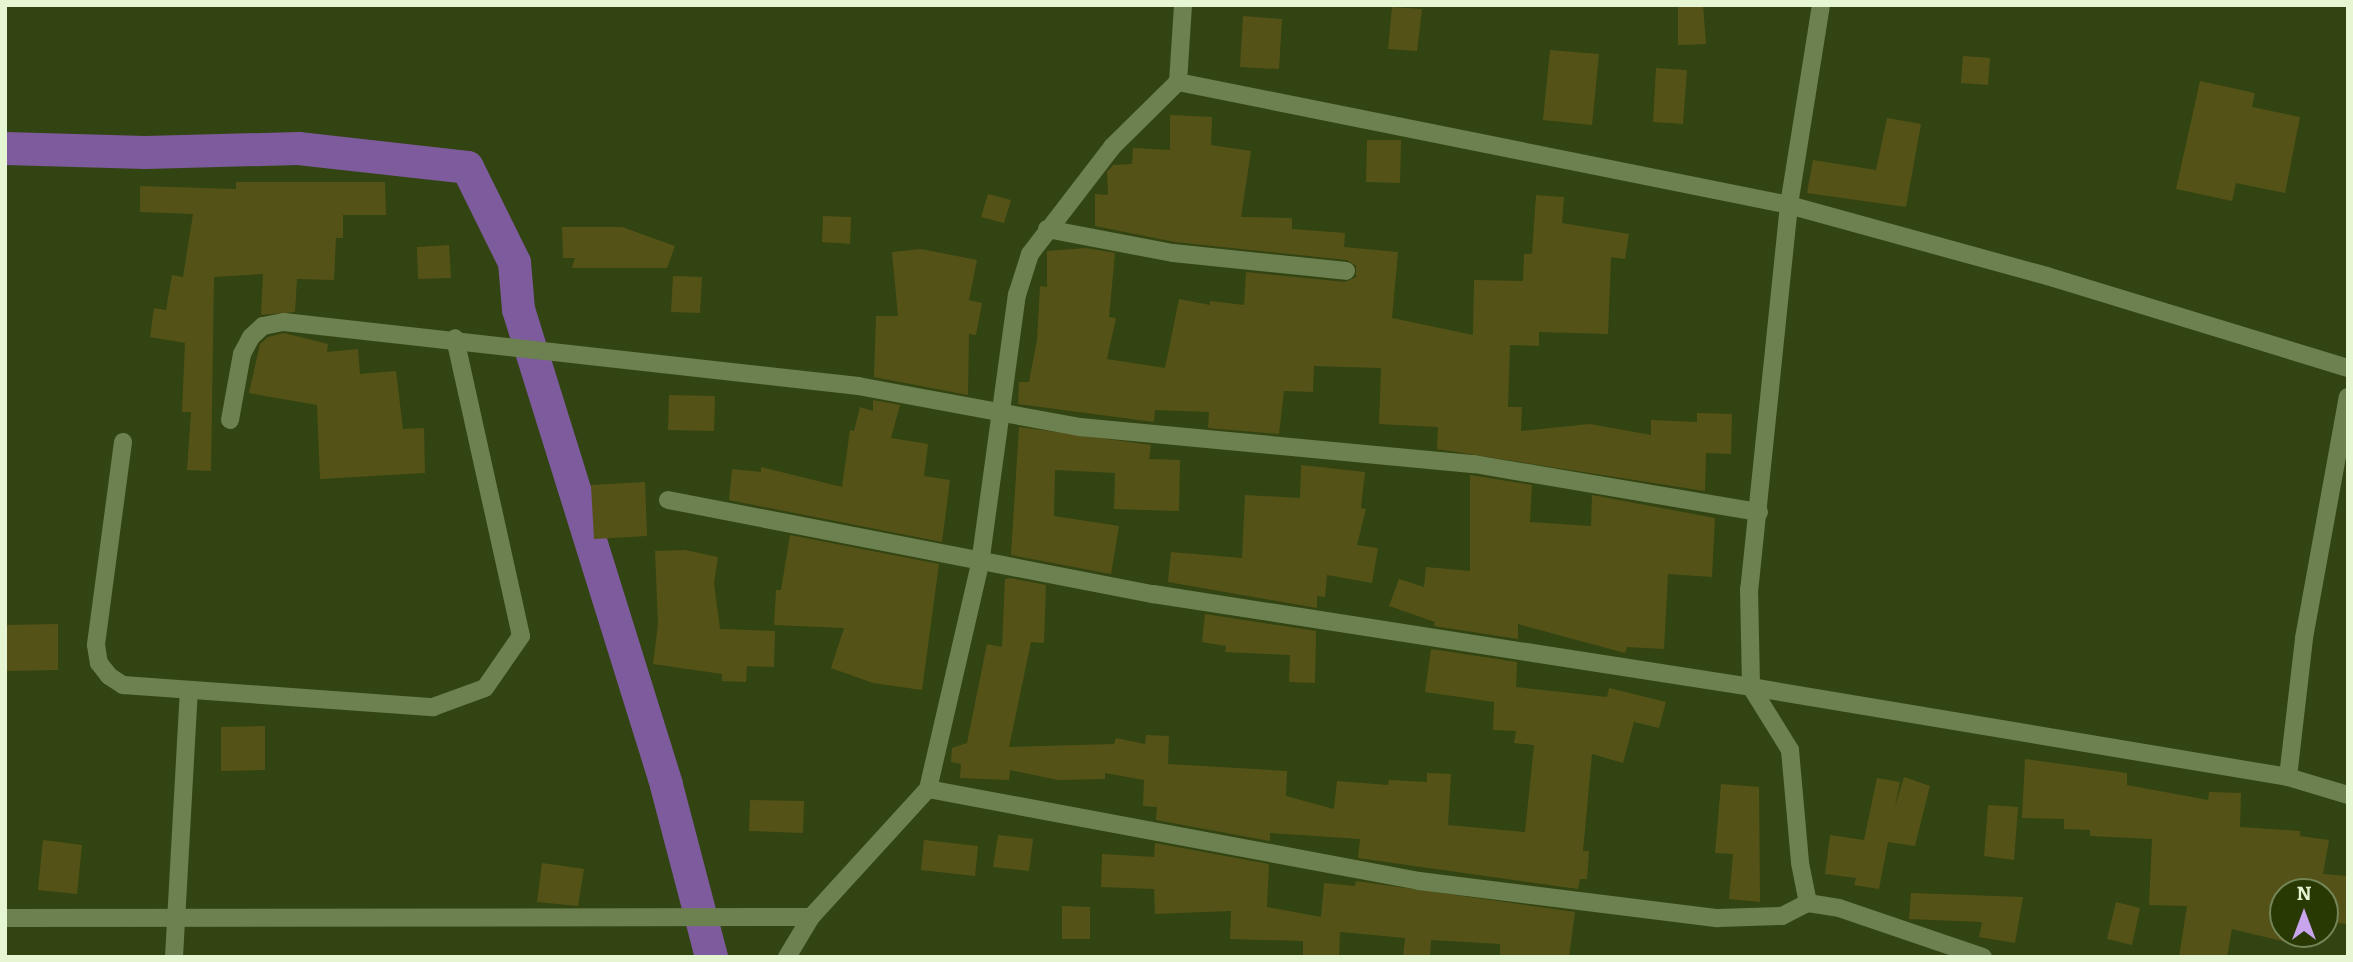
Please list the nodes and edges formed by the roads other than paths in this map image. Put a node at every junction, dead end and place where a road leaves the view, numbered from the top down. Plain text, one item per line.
1 (1183, 5) edge
2 (1821, 5) edge
3 (1178, 82) junction
4 (1789, 205) junction
5 (1047, 229) junction
6 (1346, 271) dead end
7 (455, 338) junction
8 (2348, 368) edge
9 (2348, 397) edge
10 (1003, 416) junction
11 (230, 420) dead end
12 (123, 442) dead end
13 (668, 500) dead end
14 (1759, 512) junction
15 (980, 564) junction
16 (1751, 687) junction
17 (189, 690) junction
18 (2288, 777) junction
19 (928, 789) junction
20 (2348, 795) edge
21 (1808, 903) junction
22 (178, 916) junction
23 (811, 917) junction
24 (5, 918) edge
25 (174, 957) edge
26 (787, 957) edge
27 (1983, 957) edge

1 - 3 street
2 - 4 street
3 - 4 street
3 - 5 street
4 - 8 street
4 - 14 street
5 - 6 street
5 - 10 street
7 - 10 street
7 - 11 street
7 - 17 street
9 - 18 street
10 - 14 street
10 - 15 street
12 - 17 street
13 - 15 street
14 - 16 street
15 - 16 street
15 - 19 street
16 - 18 street
16 - 21 street
17 - 22 street
18 - 20 street
19 - 21 street
19 - 23 street
21 - 27 street
22 - 23 street
22 - 24 street
22 - 25 street
23 - 26 street

